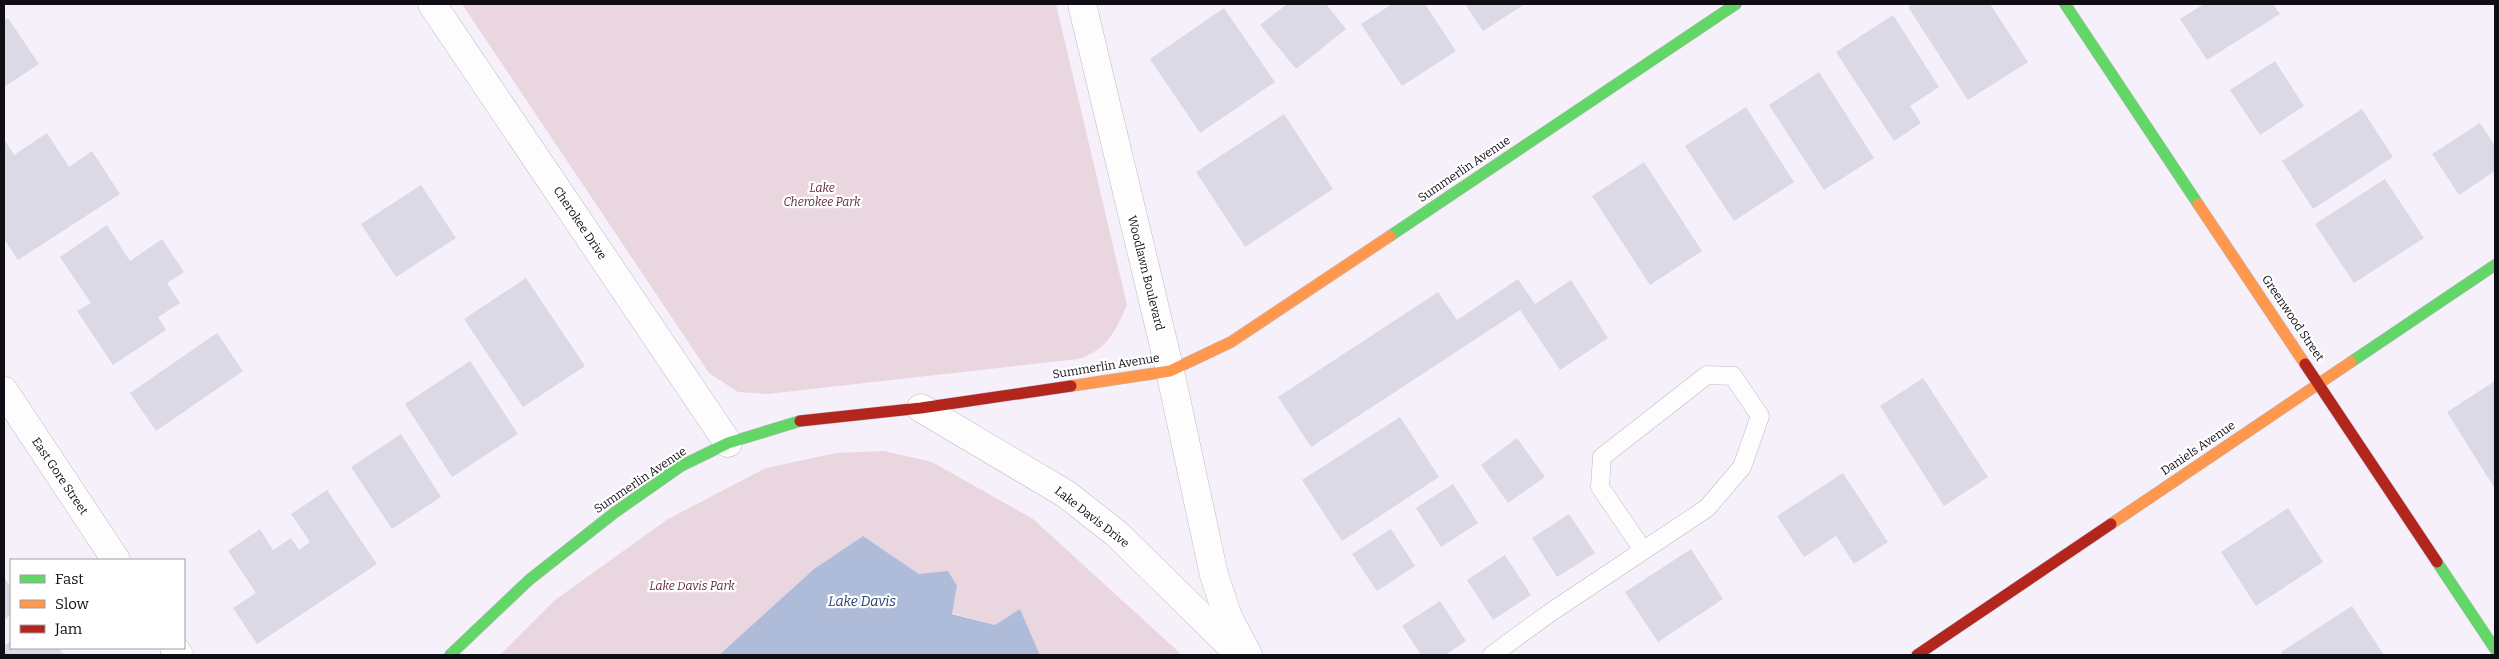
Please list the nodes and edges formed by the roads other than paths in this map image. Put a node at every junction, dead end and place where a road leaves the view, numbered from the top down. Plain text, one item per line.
1 (432, 4) edge
2 (1082, 4) edge
3 (1736, 4) edge
4 (2065, 4) edge
5 (2495, 265) edge
6 (1170, 371) junction
7 (2319, 382) junction
8 (4, 391) edge
9 (921, 408) junction
10 (728, 442) junction
11 (1643, 550) junction
12 (115, 559) edge
13 (2495, 649) edge
14 (450, 655) edge
15 (1240, 655) edge
16 (1248, 655) edge
17 (1492, 655) edge
18 (1917, 655) edge

1 - 10 street, Cherokee Drive
2 - 6 street, Woodlawn Boulevard
3 - 6 street, Summerlin Avenue
4 - 7 street, Greenwood Street
5 - 7 street, Daniels Avenue
6 - 9 street, Summerlin Avenue
6 - 16 street, Woodlawn Boulevard
7 - 13 street, Greenwood Street
7 - 18 street, Daniels Avenue
8 - 12 street, East Gore Street
9 - 10 street, Summerlin Avenue
9 - 15 street, Lake Davis Drive
10 - 14 street, Summerlin Avenue
11 - 11 lane
11 - 17 lane

